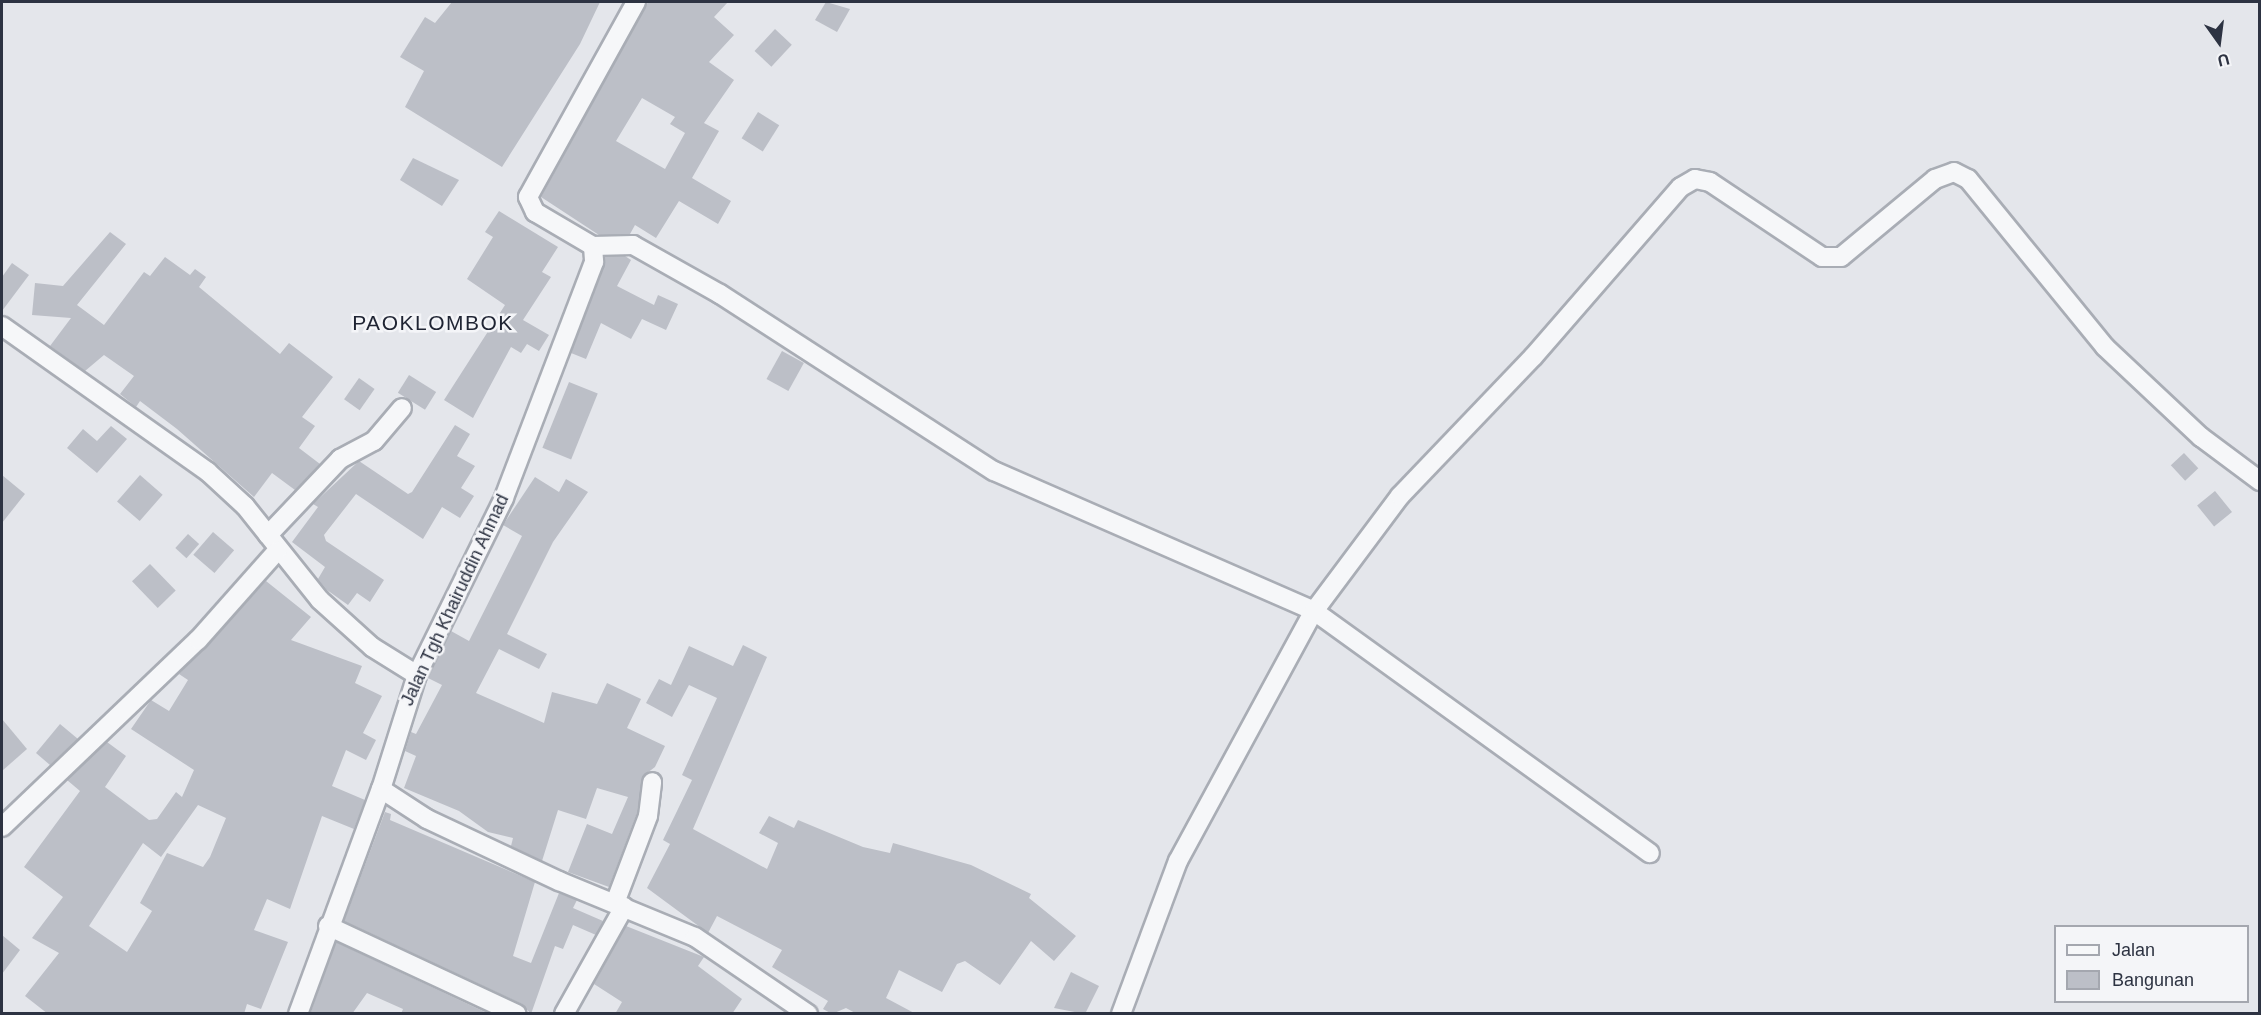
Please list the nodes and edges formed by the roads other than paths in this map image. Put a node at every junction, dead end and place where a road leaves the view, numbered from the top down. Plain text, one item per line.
1 (636, 2) edge
2 (593, 246) junction
3 (2, 326) edge
4 (402, 408) dead end
5 (2259, 481) edge
6 (273, 543) junction
7 (1314, 611) junction
8 (417, 675) junction
9 (652, 782) dead end
10 (381, 789) junction
11 (2, 827) edge
12 (1650, 853) dead end
13 (619, 905) junction
14 (328, 926) junction
15 (298, 1014) edge
16 (517, 1014) edge
17 (564, 1014) edge
18 (808, 1014) edge
19 (1121, 1014) edge

1 - 2 street
2 - 7 street
2 - 8 street, Jalan Tgh Khairuddin Ahmad
3 - 6 street
4 - 6 street
5 - 7 street
6 - 8 street
6 - 11 street
7 - 12 street
7 - 19 street
8 - 10 street, Jalan Tgh Khairuddin Ahmad
9 - 13 street
10 - 13 street
10 - 14 street, Jalan Tgh Khairuddin Ahmad
13 - 17 street
13 - 18 street
14 - 15 street, Jalan Tgh Khairuddin Ahmad
14 - 16 street

